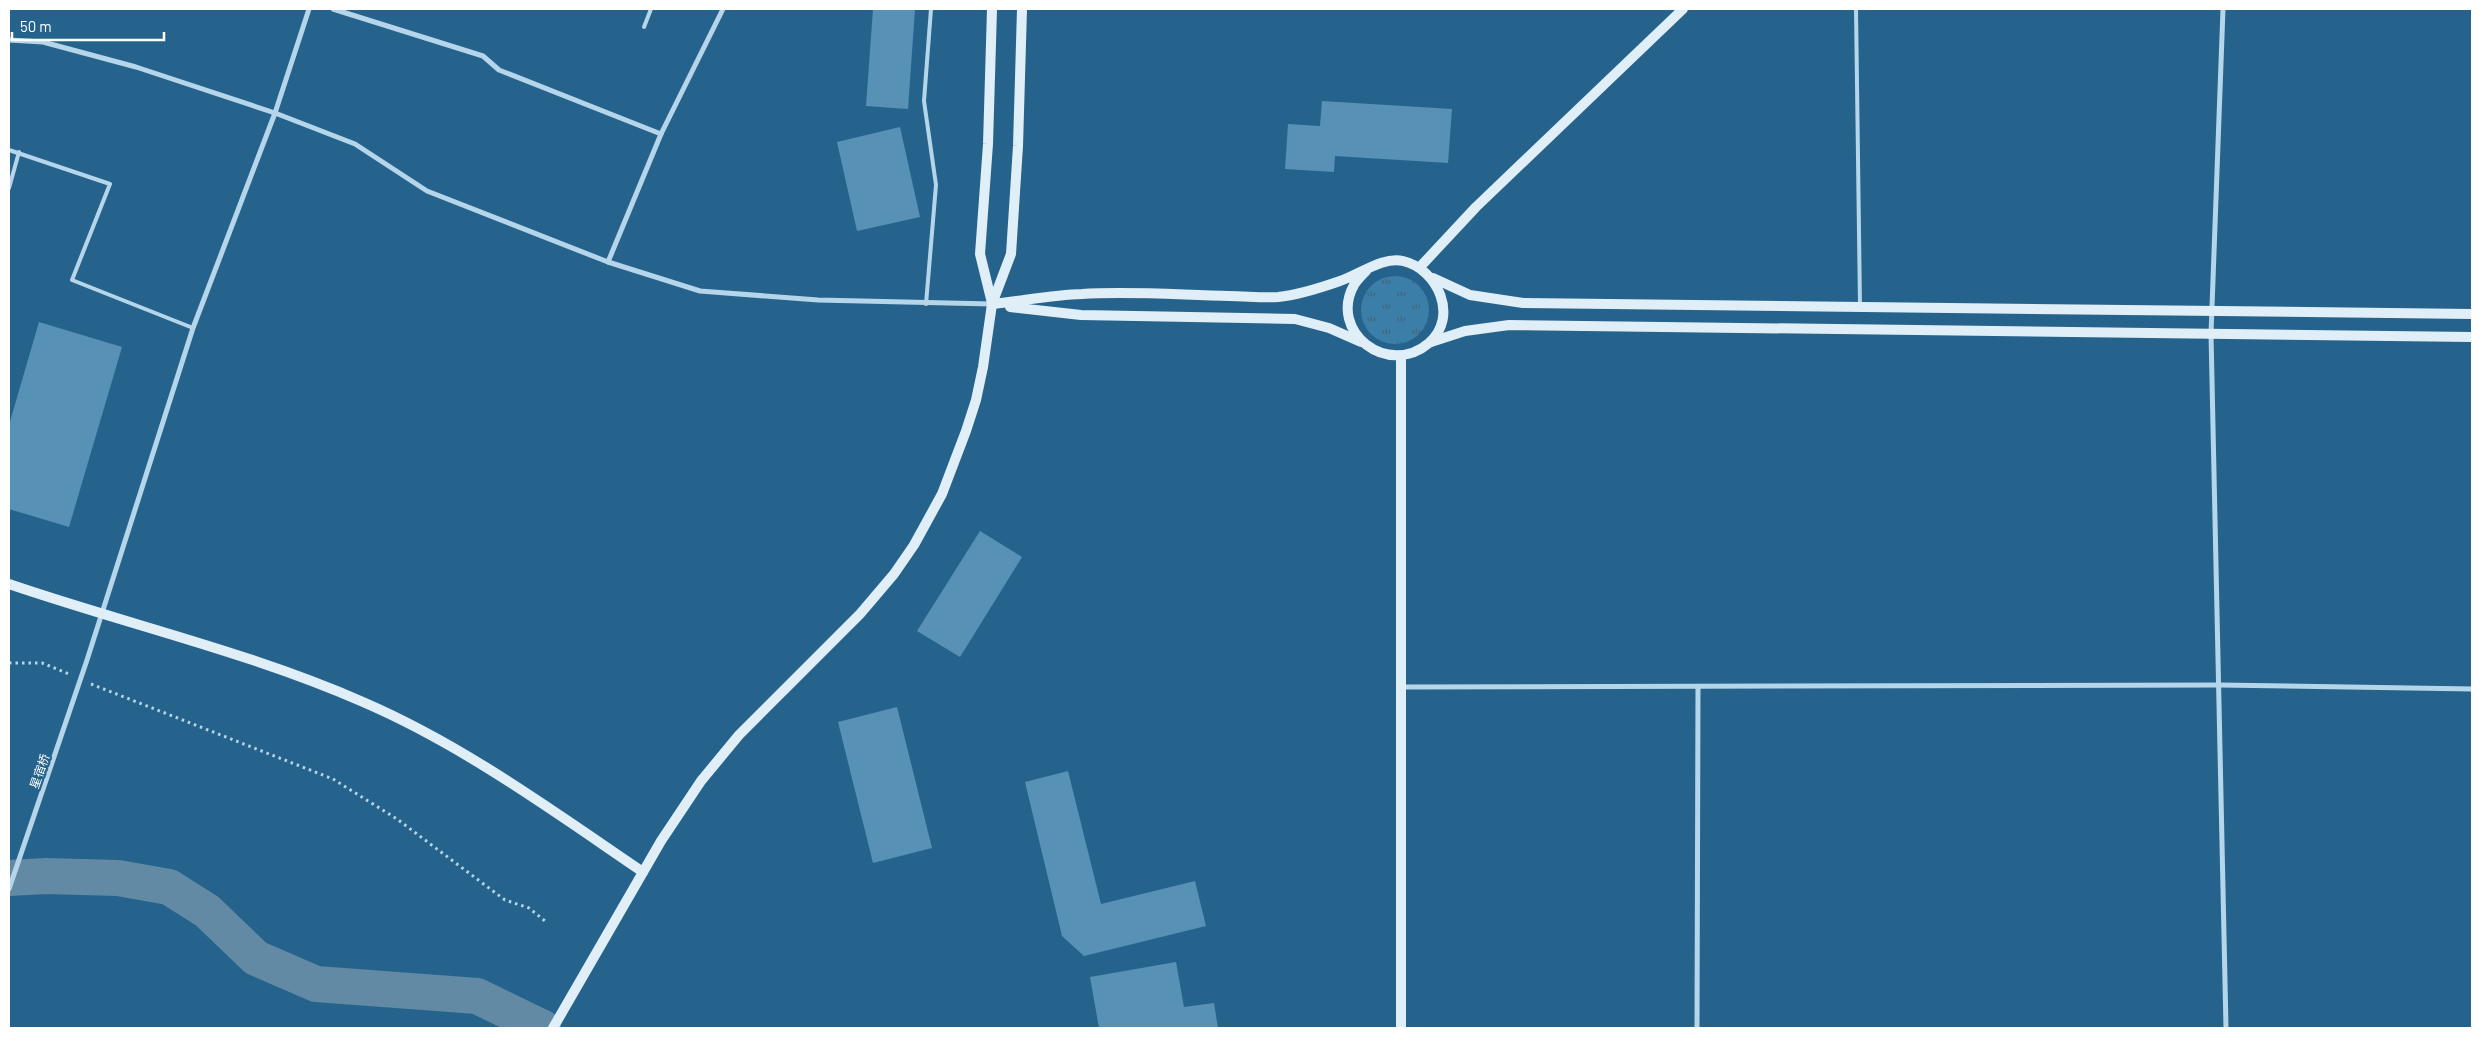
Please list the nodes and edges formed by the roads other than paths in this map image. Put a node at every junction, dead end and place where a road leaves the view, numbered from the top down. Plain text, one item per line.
1 (310, 9) edge
2 (333, 9) edge
3 (651, 9) edge
4 (723, 9) edge
5 (930, 9) edge
6 (992, 9) edge
7 (1022, 9) edge
8 (1683, 9) edge
9 (1856, 9) edge
10 (2223, 9) edge
11 (644, 27) dead end
12 (9, 40) edge
13 (275, 112) junction
14 (661, 134) junction
15 (9, 150) edge
16 (19, 152) junction
17 (9, 188) edge
18 (608, 262) junction
19 (1420, 267) junction
20 (1366, 271) junction
21 (1433, 278) junction
22 (926, 304) junction
23 (992, 304) junction
24 (1860, 307) junction
25 (2212, 312) junction
26 (2472, 314) edge
27 (193, 328) junction
28 (2212, 334) junction
29 (2472, 337) edge
30 (1431, 342) junction
31 (1362, 343) junction
32 (1401, 356) junction
33 (9, 584) edge
34 (102, 613) junction
35 (2219, 686) junction
36 (1401, 687) junction
37 (1698, 687) junction
38 (2472, 689) edge
39 (643, 872) junction
40 (9, 889) edge
41 (553, 1028) edge
42 (1402, 1028) edge
43 (1697, 1028) edge
44 (2226, 1028) edge

1 - 13 street, 星宿桥
2 - 14 street
3 - 11 lane
4 - 14 street
5 - 22 lane
6 - 23 main road
7 - 23 main road
8 - 19 main road
9 - 24 lane
10 - 25 street
12 - 13 street
13 - 18 street
13 - 27 street, 星宿桥
14 - 18 street
15 - 16 lane
16 - 17 lane
16 - 27 lane
18 - 22 street
19 - 20 main road
19 - 21 main road
20 - 23 main road
20 - 31 main road
21 - 24 main road
21 - 30 main road
22 - 23 street
23 - 31 main road
23 - 39 main road
24 - 25 main road
25 - 26 main road
25 - 28 street
27 - 34 street, 星宿桥
28 - 29 main road
28 - 30 main road
28 - 35 street
30 - 32 main road
31 - 32 main road
32 - 36 main road
33 - 34 main road
34 - 39 main road
34 - 40 street, 星宿桥
35 - 37 street
35 - 38 street
35 - 44 street
36 - 37 street
36 - 42 main road
37 - 43 street
39 - 41 main road

